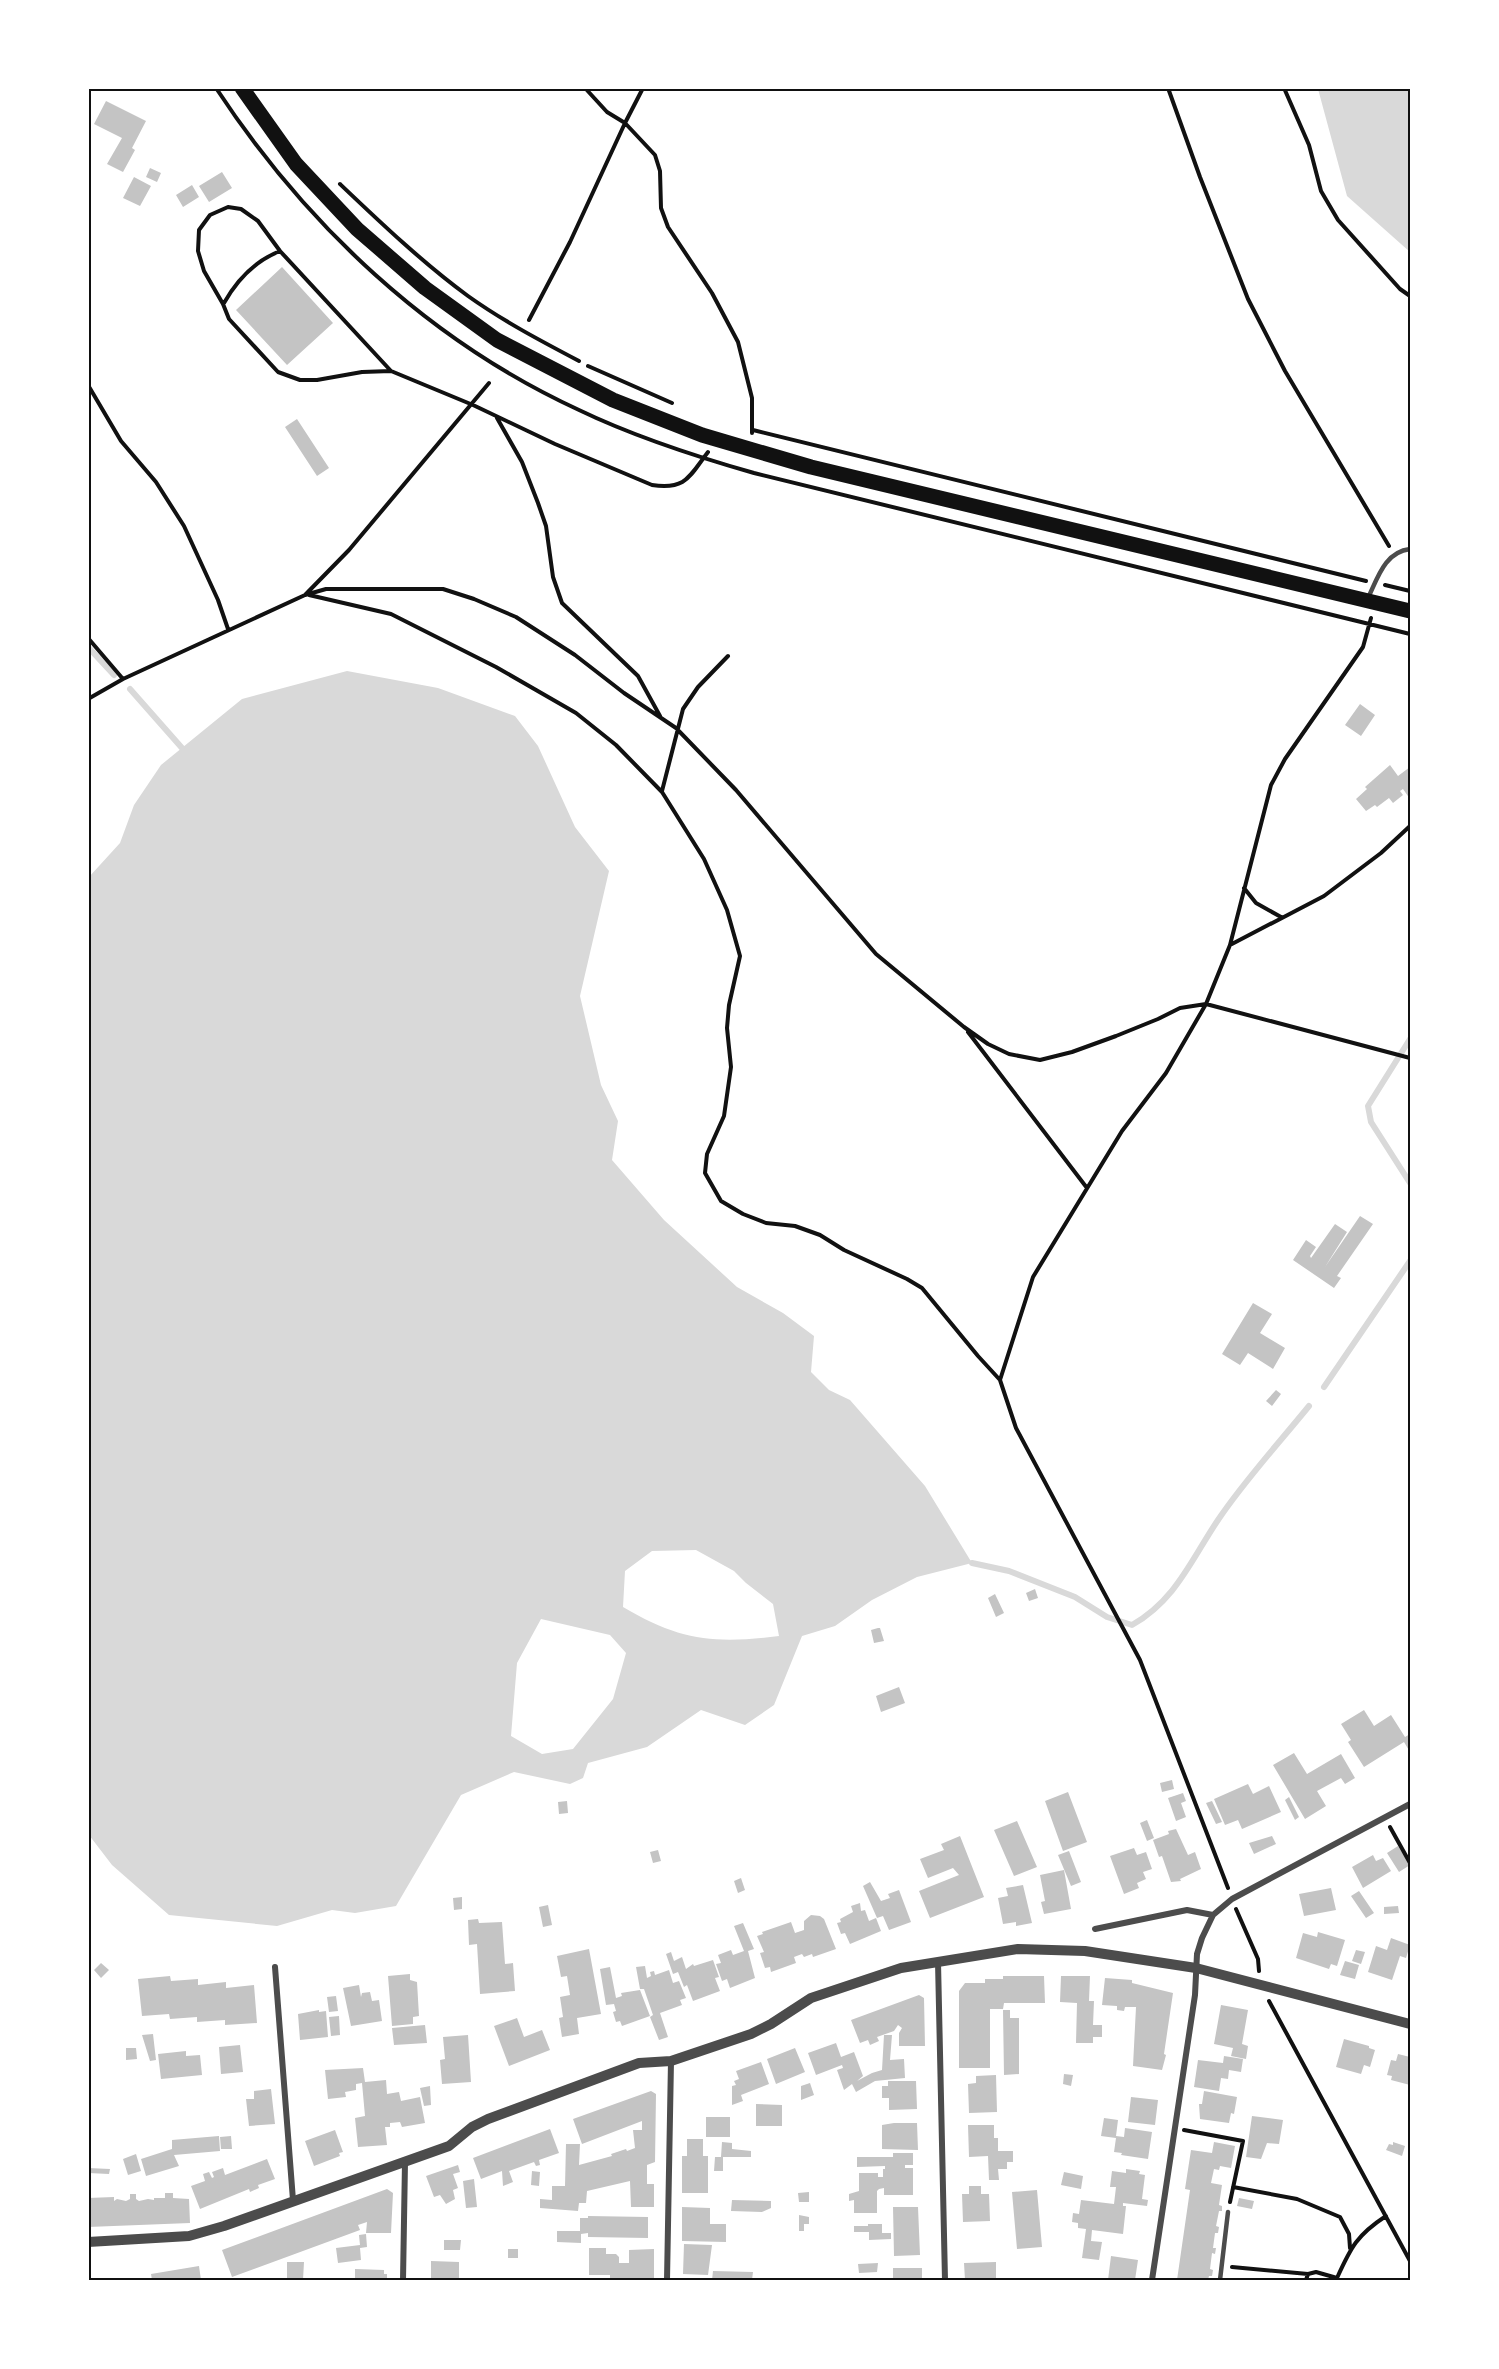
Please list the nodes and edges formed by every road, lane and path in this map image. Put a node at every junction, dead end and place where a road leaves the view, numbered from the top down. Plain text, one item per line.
1 (216, 88) edge
2 (242, 88) edge
3 (585, 88) edge
4 (643, 88) edge
5 (1168, 88) edge
6 (1284, 88) edge
7 (625, 123) junction
8 (339, 183) dead end
9 (280, 251) junction
10 (1410, 296) edge
11 (224, 304) junction
12 (529, 320) dead end
13 (391, 371) junction
14 (489, 383) dead end
15 (88, 385) edge
16 (473, 405) junction
17 (680, 406) dead end
18 (496, 416) junction
19 (741, 427) dead end
20 (752, 430) junction
21 (717, 439) junction
22 (752, 450) junction
23 (703, 458) junction
24 (1410, 549) edge
25 (1394, 554) junction
26 (1375, 583) junction
27 (1410, 591) edge
28 (305, 595) junction
29 (1371, 601) junction
30 (1410, 611) edge
31 (1370, 624) junction
32 (228, 629) junction
33 (1410, 634) edge
34 (88, 638) edge
35 (728, 656) dead end
36 (123, 679) junction
37 (88, 699) edge
38 (661, 717) junction
39 (676, 728) junction
40 (662, 792) junction
41 (1410, 826) edge
42 (1244, 888) junction
43 (1282, 918) junction
44 (1230, 945) junction
45 (1206, 1004) junction
46 (964, 1027) junction
47 (1410, 1058) edge
48 (1087, 1188) junction
49 (1000, 1380) junction
50 (1410, 1804) edge
51 (1385, 1819) junction
52 (1410, 1863) edge
53 (1232, 1899) junction
54 (1213, 1915) junction
55 (1095, 1929) dead end
56 (938, 1962) junction
57 (275, 1967) dead end
58 (1196, 1968) junction
59 (1260, 1984) junction
60 (1410, 2024) edge
61 (671, 2061) junction
62 (1174, 2128) junction
63 (405, 2162) junction
64 (1233, 2187) junction
65 (293, 2200) junction
66 (1228, 2212) joint
67 (1386, 2216) junction
68 (88, 2242) edge
69 (1350, 2248) junction
70 (1410, 2261) edge
71 (1222, 2266) junction
72 (1308, 2274) junction
73 (403, 2280) edge
74 (667, 2280) edge
75 (945, 2280) edge
76 (1152, 2280) edge
77 (1220, 2280) edge
78 (1306, 2280) edge

1 - 23 path
2 - 21 main road
3 - 7 path
4 - 7 path
5 - 25 path
6 - 10 path
7 - 12 path
7 - 20 path
8 - 17 path
9 - 11 path
9 - 11 path
9 - 13 path
11 - 13 path
13 - 16 path
14 - 16 path
15 - 32 path
16 - 18 path
16 - 28 path
18 - 23 path
18 - 38 path
19 - 20 path
20 - 22 path
20 - 26 path
21 - 22 main road
21 - 23 path
22 - 29 main road
23 - 31 path
24 - 25 lane
25 - 26 lane
26 - 27 path
26 - 29 lane
28 - 32 path
28 - 38 path
28 - 40 path
29 - 30 main road
29 - 31 path
31 - 33 path
31 - 42 path
32 - 36 path
34 - 36 path
35 - 39 path
36 - 37 path
38 - 39 path
39 - 40 path
39 - 46 path
40 - 49 path
41 - 43 path
42 - 43 path
42 - 44 path
43 - 44 path
44 - 45 path
45 - 46 path
45 - 47 path
45 - 48 path
46 - 48 path
48 - 49 path
49 - 53 path
50 - 51 street
51 - 52 path
51 - 53 street
53 - 54 street
53 - 59 path
54 - 55 street
54 - 58 street
56 - 58 street
56 - 61 street
56 - 75 street
57 - 65 street
58 - 59 street
58 - 62 street
59 - 60 street
59 - 67 path
61 - 63 street
61 - 74 street
62 - 64 path
62 - 76 street
63 - 65 street
63 - 73 street
64 - 66 path
64 - 69 path
65 - 68 street
66 - 71 lane
67 - 69 path
67 - 70 path
69 - 72 path
71 - 72 path
71 - 77 lane
72 - 78 path

